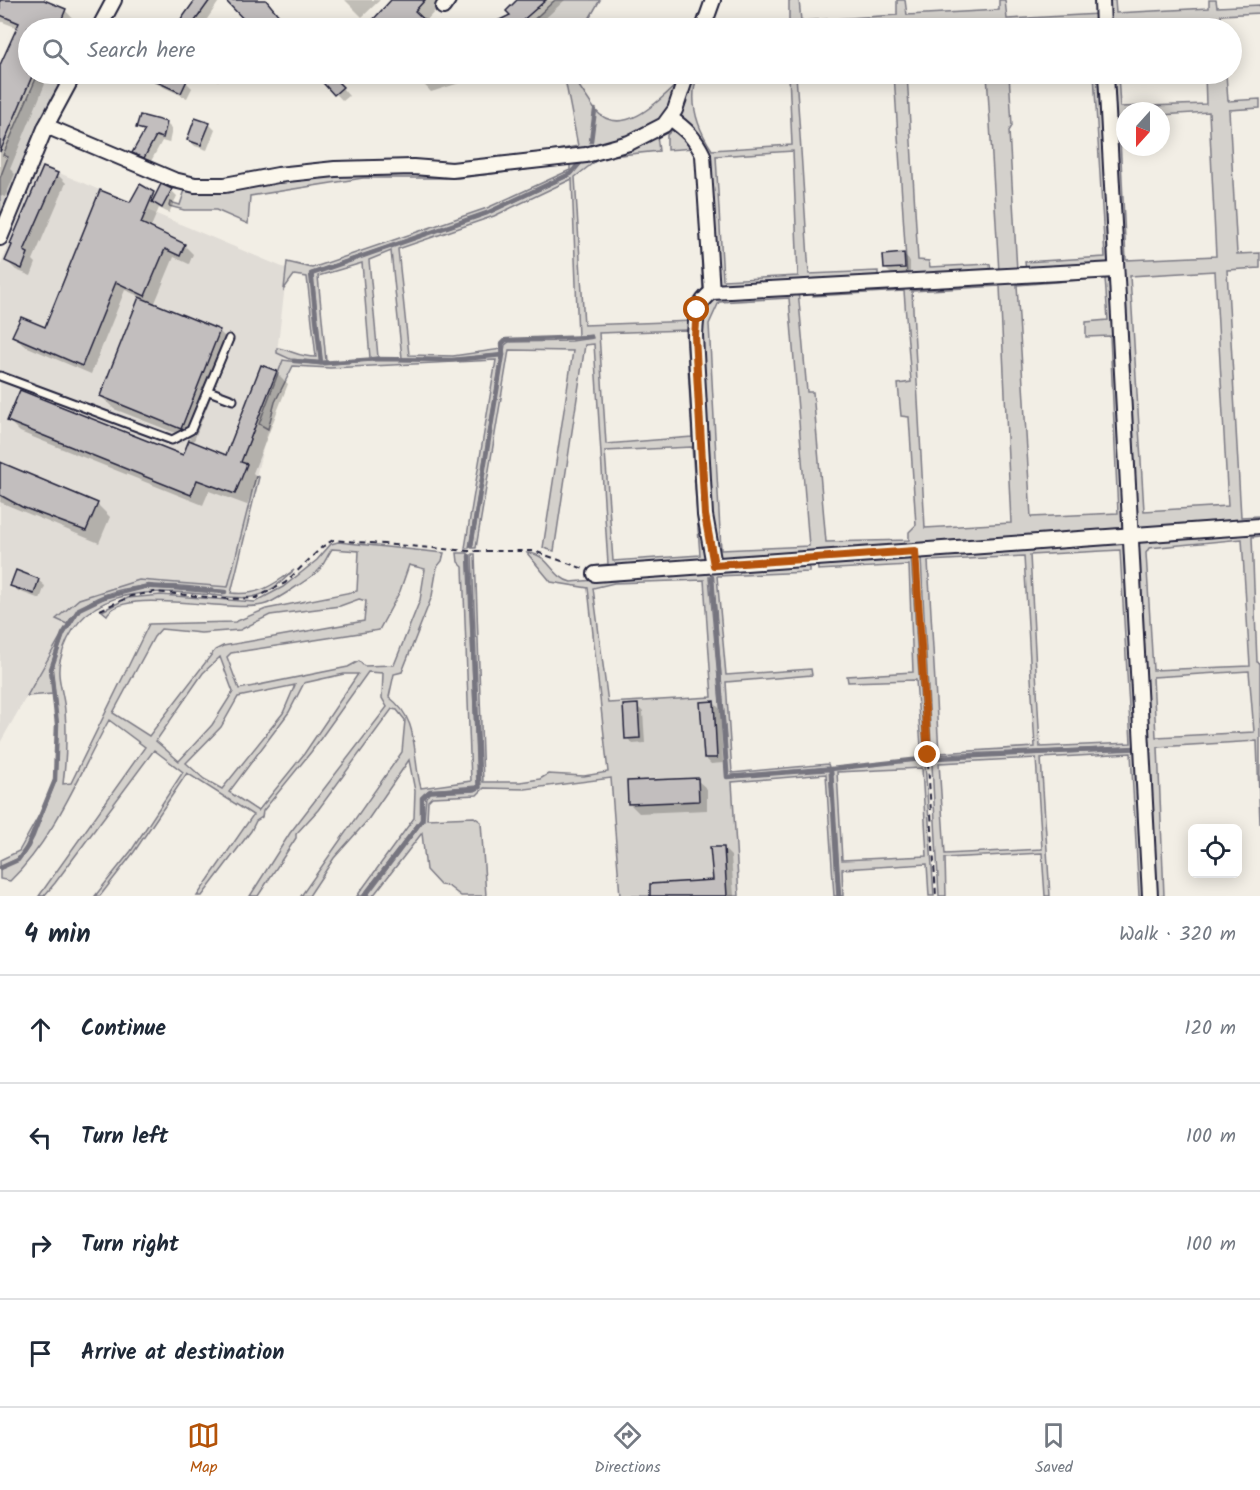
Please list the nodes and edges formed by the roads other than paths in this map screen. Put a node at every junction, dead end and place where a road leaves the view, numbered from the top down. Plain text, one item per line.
1 (114, 0) edge
2 (712, 0) edge
3 (1102, 0) edge
4 (104, 18) edge
5 (706, 18) edge
6 (1103, 18) edge
7 (69, 84) edge
8 (683, 84) edge
9 (1106, 84) edge
10 (670, 118) junction
11 (46, 126) junction
12 (0, 238) edge
13 (1115, 270) junction
14 (712, 292) junction
15 (229, 339) dead end
16 (0, 376) edge
17 (208, 391) junction
18 (233, 400) dead end
19 (1260, 526) edge
20 (1132, 537) junction
21 (714, 565) junction
22 (595, 574) road end
23 (1150, 896) edge

1 - 4 street
2 - 5 street
3 - 6 street
7 - 11 street
8 - 10 street
9 - 13 street
10 - 11 street
10 - 14 street
11 - 12 street
13 - 14 street
13 - 20 street
14 - 21 street
15 - 17 lane
16 - 17 lane
17 - 18 lane
19 - 20 street
20 - 21 street
20 - 23 street
21 - 22 street

